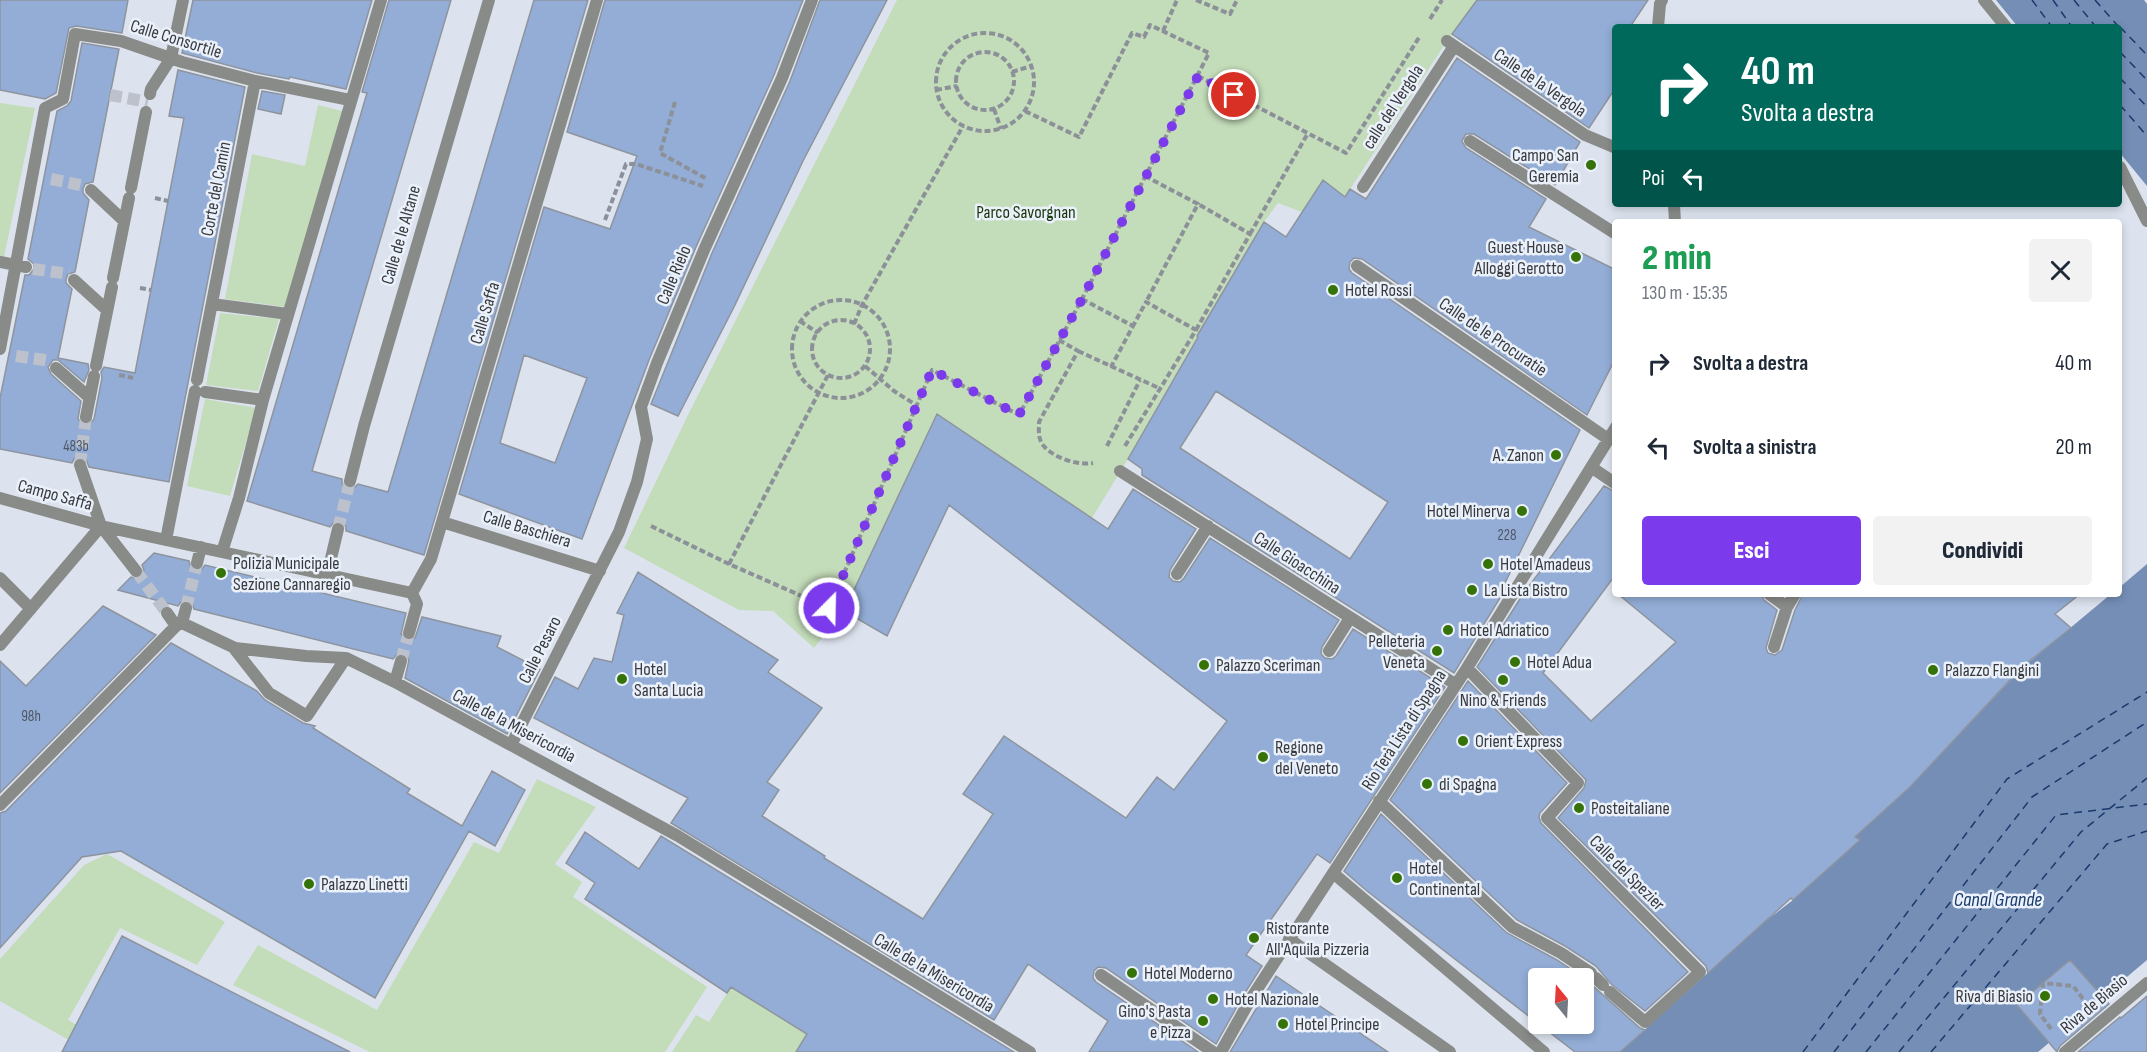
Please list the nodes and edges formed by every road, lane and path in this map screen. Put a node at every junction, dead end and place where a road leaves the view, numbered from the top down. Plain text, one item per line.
1 (183, 0) edge
2 (381, 0) edge
3 (489, 0) edge
4 (597, 0) edge
5 (812, 0) edge
6 (1177, 0) edge
7 (1196, 0) edge
8 (1237, 0) edge
9 (1442, 0) edge
10 (1984, 0) edge
11 (1661, 2) edge
12 (1658, 24) edge
13 (2004, 24) edge
14 (1163, 31) junction
15 (1451, 44) joint
16 (171, 58) junction
17 (1031, 66) junction
18 (1012, 72) junction
19 (1198, 76) junction
20 (255, 81) junction
21 (957, 86) junction
22 (936, 90) junction
23 (150, 94) dead end
24 (350, 100) junction
25 (675, 102) dead end
26 (994, 109) junction
27 (147, 111) dead end
28 (1025, 111) junction
29 (963, 126) junction
30 (1001, 129) junction
31 (1308, 133) junction
32 (1470, 141) dead end
33 (1612, 146) edge
34 (2122, 171) edge
35 (1145, 176) junction
36 (1363, 187) dead end
37 (91, 190) tunnel mouth
38 (730, 194) junction
39 (1198, 204) junction
40 (605, 220) dead end
41 (124, 221) junction
42 (2147, 221) edge
43 (1612, 231) edge
44 (1250, 234) junction
45 (0, 262) edge
46 (21, 266) junction
47 (1357, 266) dead end
48 (74, 280) tunnel mouth
49 (1082, 299) junction
50 (1146, 302) junction
51 (212, 304) junction
52 (862, 305) junction
53 (107, 310) junction
54 (288, 314) junction
55 (800, 321) junction
56 (855, 324) junction
57 (1133, 326) junction
58 (1196, 330) junction
59 (818, 333) junction
60 (1059, 340) junction
61 (1078, 351) junction
62 (3, 352) edge
63 (865, 366) junction
64 (1111, 367) junction
65 (56, 368) tunnel mouth
66 (828, 375) junction
67 (881, 378) junction
68 (1140, 380) junction
69 (199, 388) junction
70 (1161, 389) junction
71 (819, 394) junction
72 (90, 398) junction
73 (263, 400) junction
74 (916, 405) junction
75 (86, 417) tunnel mouth
76 (1612, 433) edge
77 (1608, 439) junction
78 (1103, 454) dead end
79 (1099, 459) dead end
80 (80, 465) tunnel mouth
81 (1591, 467) junction
82 (1120, 471) joint
83 (350, 481) tunnel mouth
84 (1612, 481) edge
85 (0, 498) edge
86 (442, 522) junction
87 (648, 525) dead end
88 (101, 526) junction
89 (1208, 526) junction
90 (338, 529) tunnel mouth
91 (166, 540) junction
92 (201, 547) junction
93 (222, 552) junction
94 (197, 563) tunnel mouth
95 (729, 564) junction
96 (136, 571) tunnel mouth
97 (600, 571) junction
98 (1177, 573) dead end
99 (327, 575) junction
100 (0, 578) edge
101 (412, 593) junction
102 (1773, 597) edge
103 (1793, 597) edge
104 (1786, 607) junction
105 (186, 608) tunnel mouth
106 (31, 609) junction
107 (167, 613) tunnel mouth
108 (1350, 618) junction
109 (179, 624) junction
110 (409, 633) tunnel mouth
111 (0, 645) edge
112 (233, 647) junction
113 (1774, 647) dead end
114 (1329, 651) dead end
115 (346, 658) junction
116 (401, 661) tunnel mouth
117 (1467, 668) junction
118 (395, 682) junction
119 (1455, 684) junction
120 (511, 745) junction
121 (1380, 801) junction
122 (0, 805) edge
123 (1333, 873) junction
124 (1289, 939) junction
125 (1101, 975) dead end
126 (2147, 983) edge
127 (2090, 1007) dead end
128 (2056, 1036) dead end
129 (1029, 1052) edge
130 (1213, 1052) edge
131 (1221, 1052) edge
132 (1450, 1052) edge
133 (1544, 1052) edge
134 (2065, 1052) edge

1 - 16 street
2 - 24 street
3 - 83 street, Calle de le Altane
4 - 86 street, Calle Saffa
5 - 38 street, Calle Rielo
6 - 14 path
7 - 8 path
9 - 31 path
10 - 13 street
11 - 12 street
14 - 19 path
14 - 28 path
15 - 33 street, Calle de la Vergola
15 - 36 street, calle del Vergola
16 - 20 street, Calle Consortile
16 - 23 street
16 - 46 street, Calle Consortile
17 - 18 path
17 - 22 path
17 - 28 path
18 - 21 path
18 - 26 path
19 - 31 path
19 - 35 path
20 - 24 street, Calle Consortile
20 - 51 street, Corte del Camin
21 - 22 path
21 - 26 path
22 - 29 path
24 - 54 street
25 - 38 path
26 - 30 path
27 - 41 street
28 - 30 path
29 - 30 path
29 - 52 path
31 - 44 path
32 - 43 street
34 - 42 street
35 - 39 path
35 - 49 path
37 - 41 street
38 - 40 path
38 - 97 street, Calle Rielo
39 - 44 path
39 - 50 path
41 - 53 street
44 - 58 path
45 - 46 street
46 - 62 street
47 - 77 street, Calle de le Procuratie
48 - 53 street
49 - 57 path
49 - 60 path
50 - 57 path
50 - 58 path
51 - 54 street
51 - 69 street, Corte del Camin
52 - 55 path
52 - 56 path
52 - 67 path
53 - 72 street
54 - 73 street
55 - 59 path
55 - 71 path
56 - 59 path
56 - 63 path
57 - 64 path
58 - 70 path
59 - 66 path
60 - 61 path
60 - 74 path
61 - 64 path
61 - 79 path
63 - 66 path
63 - 67 path
64 - 68 path
65 - 72 street
66 - 71 path
67 - 71 path
67 - 74 path
68 - 70 path
68 - 78 path
69 - 73 street
69 - 91 street, Corte del Camin
70 - 82 path
71 - 95 path
72 - 75 street
73 - 93 street
74 - 95 path
76 - 77 street, Rio Terà Lista di Spagna
77 - 81 street, Rio Terà Lista di Spagna
80 - 88 street
81 - 84 street
81 - 117 street, Rio Terà Lista di Spagna
82 - 89 street, Calle Gioacchina
85 - 88 street, Campo Saffa
86 - 97 street, Calle Baschiera
86 - 101 street, Calle Saffa
87 - 95 path
88 - 91 street, Campo Saffa
88 - 96 street, Campo Saffa
88 - 106 street
89 - 98 street
89 - 108 street, Calle Gioacchina
90 - 99 street
91 - 92 street, Campo Saffa
92 - 93 street, Campo Saffa
92 - 94 street
93 - 99 street, Campo Saffa
97 - 120 street, Calle Pesaro
99 - 101 street, Campo Saffa
100 - 106 street
101 - 110 street, Calle Saffa
102 - 104 street
103 - 104 street
104 - 113 street
105 - 109 street
106 - 111 street
107 - 109 street
108 - 114 street
108 - 119 street, Calle Gioacchina
109 - 112 street, Calle de la Misericordia
109 - 122 street
112 - 115 street, Calle de la Misericordia
112 - 115 street
115 - 118 street, Calle de la Misericordia
116 - 118 street
117 - 119 street, Rio Terà Lista di Spagna
117 - 121 street, Calle del Spezier
118 - 120 street, Calle de la Misericordia
119 - 121 street, Rio Terà Lista di Spagna
120 - 129 street, Calle de la Misericordia
121 - 123 street, Rio Terà Lista di Spagna
123 - 124 street, Rio Terà Lista di Spagna
123 - 133 street
124 - 131 street, Rio Terà Lista di Spagna
124 - 132 street
125 - 130 street
126 - 134 street, Riva de Biasio
127 - 128 path

